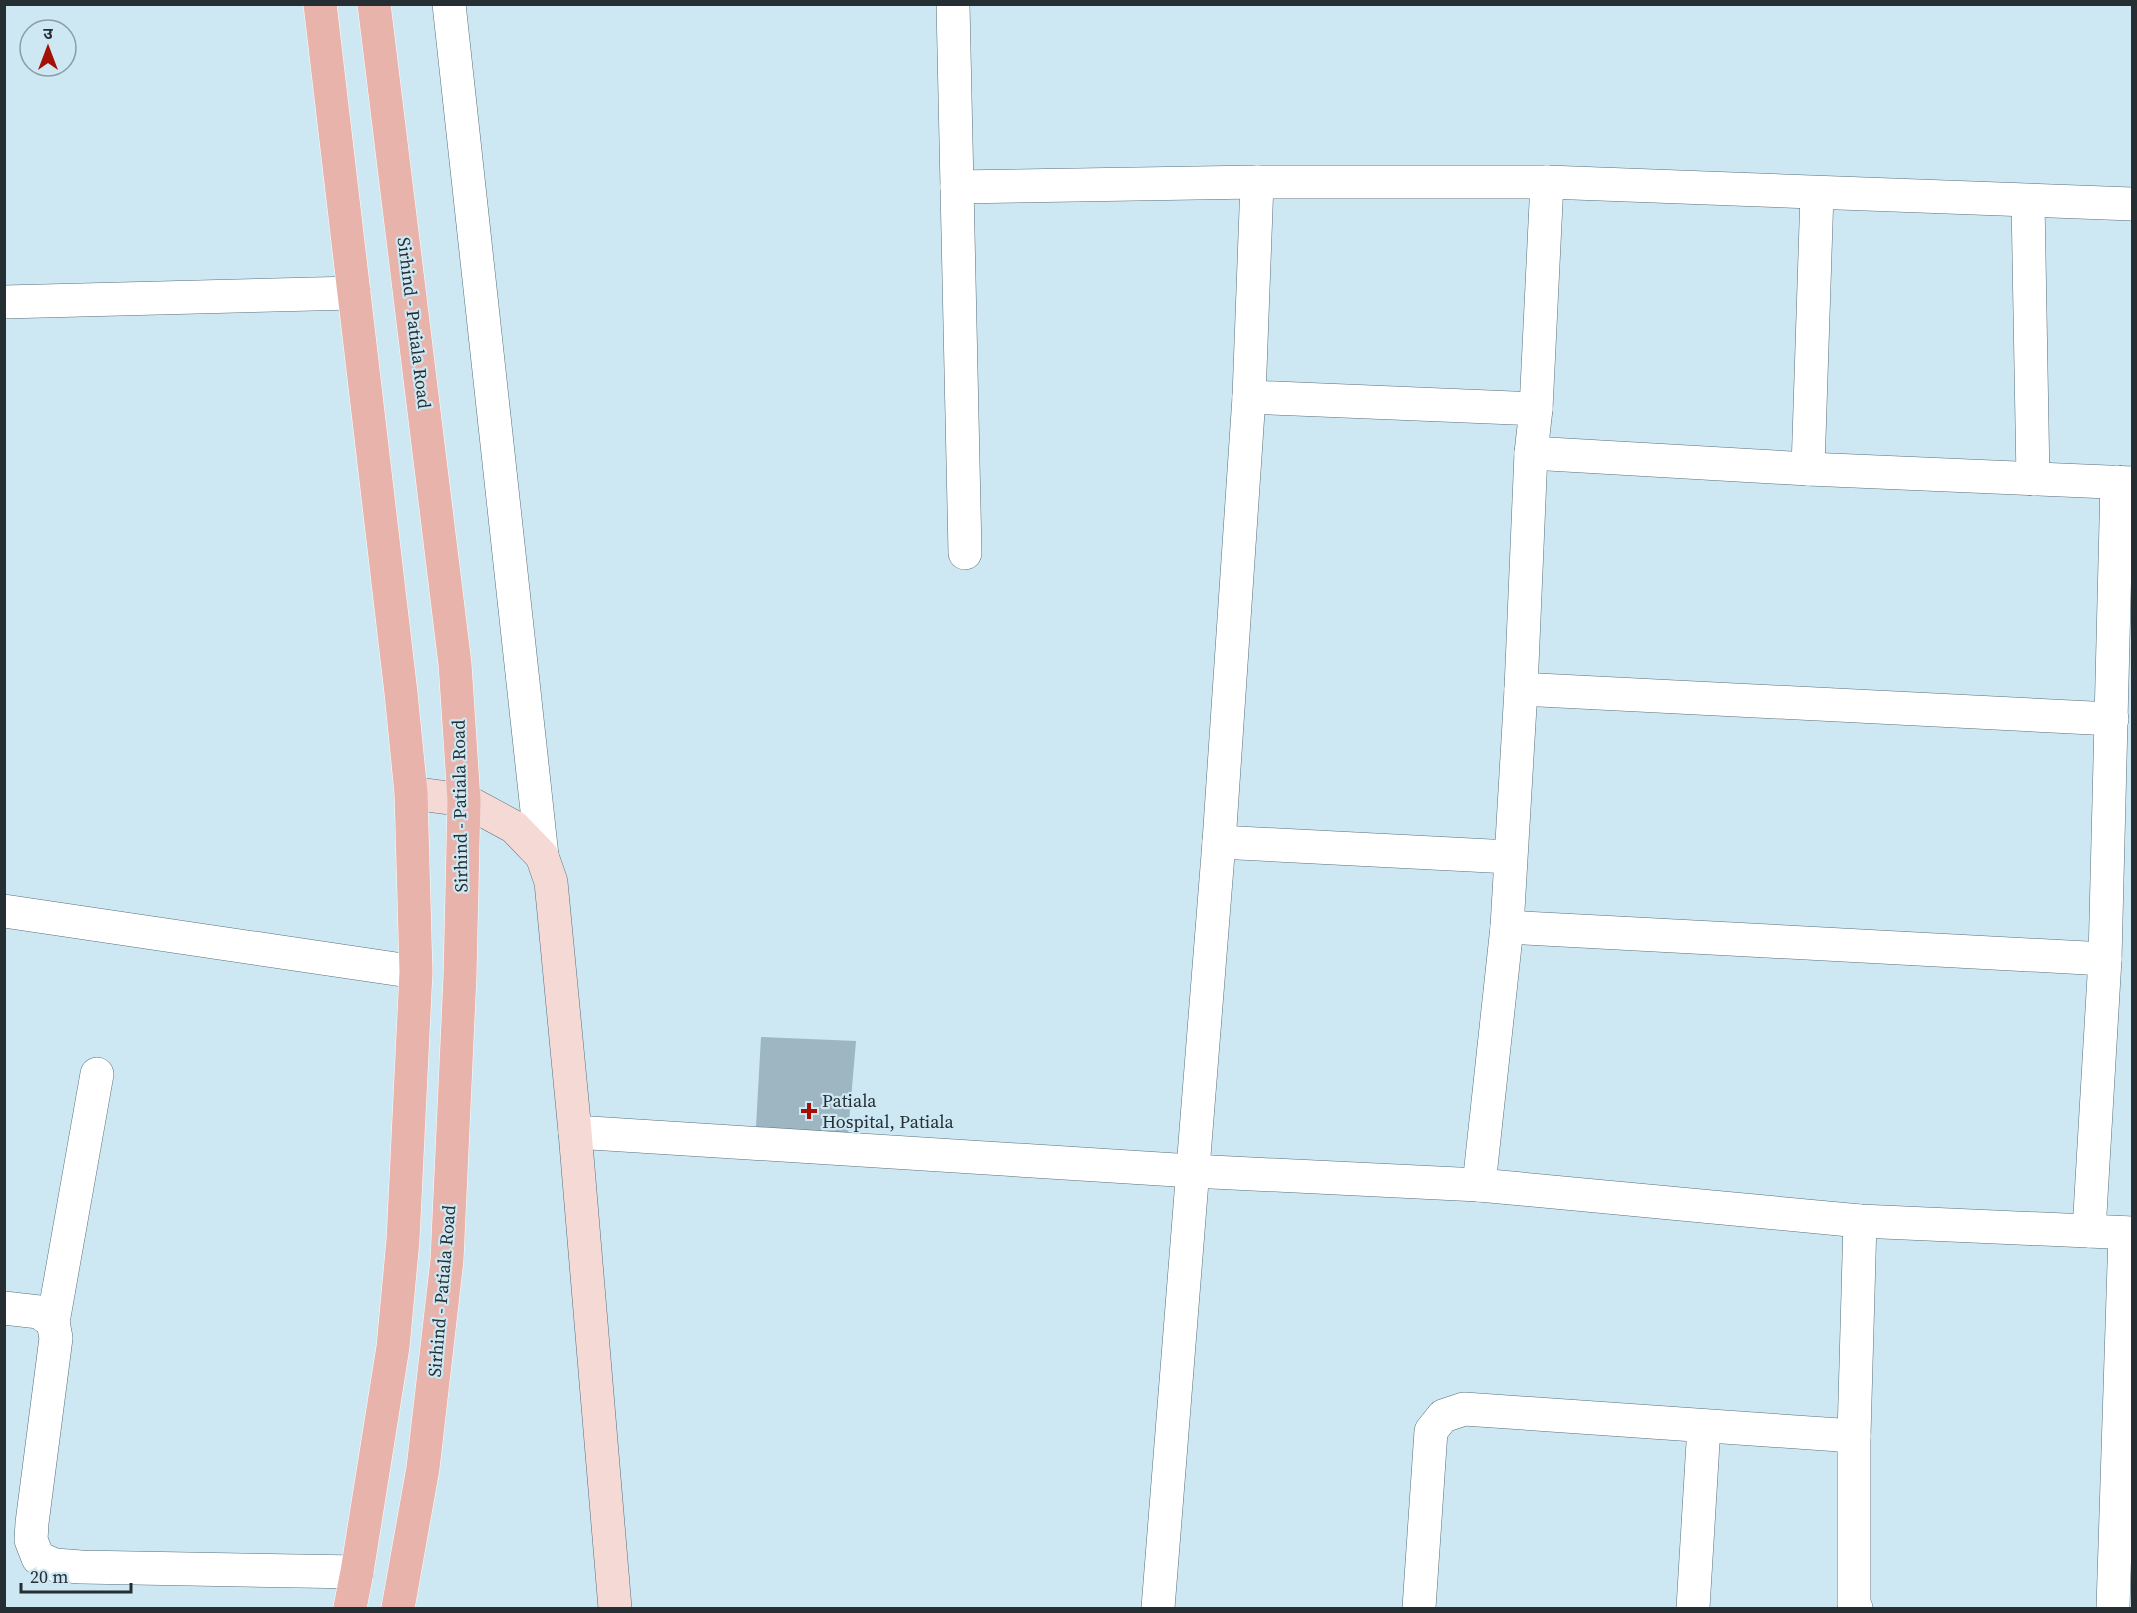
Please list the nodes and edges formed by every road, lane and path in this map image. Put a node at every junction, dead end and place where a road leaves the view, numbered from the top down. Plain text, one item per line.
1 (320, 4) edge
2 (374, 4) edge
3 (449, 4) edge
4 (953, 4) edge
5 (1257, 182) junction
6 (1547, 182) junction
7 (957, 187) junction
8 (1817, 193) junction
9 (2028, 201) junction
10 (2133, 204) edge
11 (354, 293) junction
12 (4, 302) edge
13 (1249, 397) junction
14 (1536, 409) junction
15 (1532, 453) junction
16 (1808, 469) junction
17 (2033, 479) junction
18 (2125, 482) edge
19 (965, 553) dead end
20 (1521, 689) junction
21 (2112, 719) junction
22 (411, 793) junction
23 (464, 800) junction
24 (1219, 842) junction
25 (542, 856) junction
26 (1510, 857) junction
27 (4, 910) edge
28 (1507, 927) junction
29 (2105, 958) junction
30 (416, 972) junction
31 (97, 1074) dead end
32 (575, 1132) junction
33 (1192, 1170) junction
34 (1479, 1185) junction
35 (1860, 1221) junction
36 (2089, 1231) junction
37 (2128, 1233) edge
38 (4, 1308) edge
39 (53, 1322) junction
40 (1704, 1426) junction
41 (1854, 1436) junction
42 (357, 1572) junction
43 (350, 1608) edge
44 (398, 1608) edge
45 (615, 1608) edge
46 (1158, 1608) edge
47 (1419, 1608) edge
48 (1692, 1608) edge
49 (1856, 1608) edge
50 (2113, 1608) edge

1 - 11 main road
2 - 23 main road, Sirhind - Patiala Road
3 - 25 street
4 - 7 street
5 - 6 street
5 - 7 street
5 - 13 street
6 - 8 street
6 - 14 street
7 - 19 street
8 - 9 street
8 - 16 street
9 - 10 street
9 - 17 street
11 - 12 street
11 - 22 main road
13 - 14 street
13 - 24 street
14 - 15 street
15 - 16 street
15 - 20 street
16 - 17 street
17 - 18 street
18 - 21 street
20 - 21 street
20 - 26 street
21 - 29 street
22 - 23 street
22 - 30 main road
23 - 25 street
23 - 44 main road, Sirhind - Patiala Road
24 - 26 street
24 - 33 street
25 - 32 street
26 - 28 street
27 - 30 street
28 - 29 street
28 - 34 street
29 - 36 street
30 - 42 main road
31 - 39 street
32 - 33 street
32 - 45 street
33 - 34 street
33 - 46 street
34 - 35 street
35 - 36 street
35 - 41 street
36 - 37 street
37 - 50 street
38 - 39 street
39 - 42 street
40 - 41 street
40 - 47 street
40 - 48 street
41 - 49 street
42 - 43 main road

